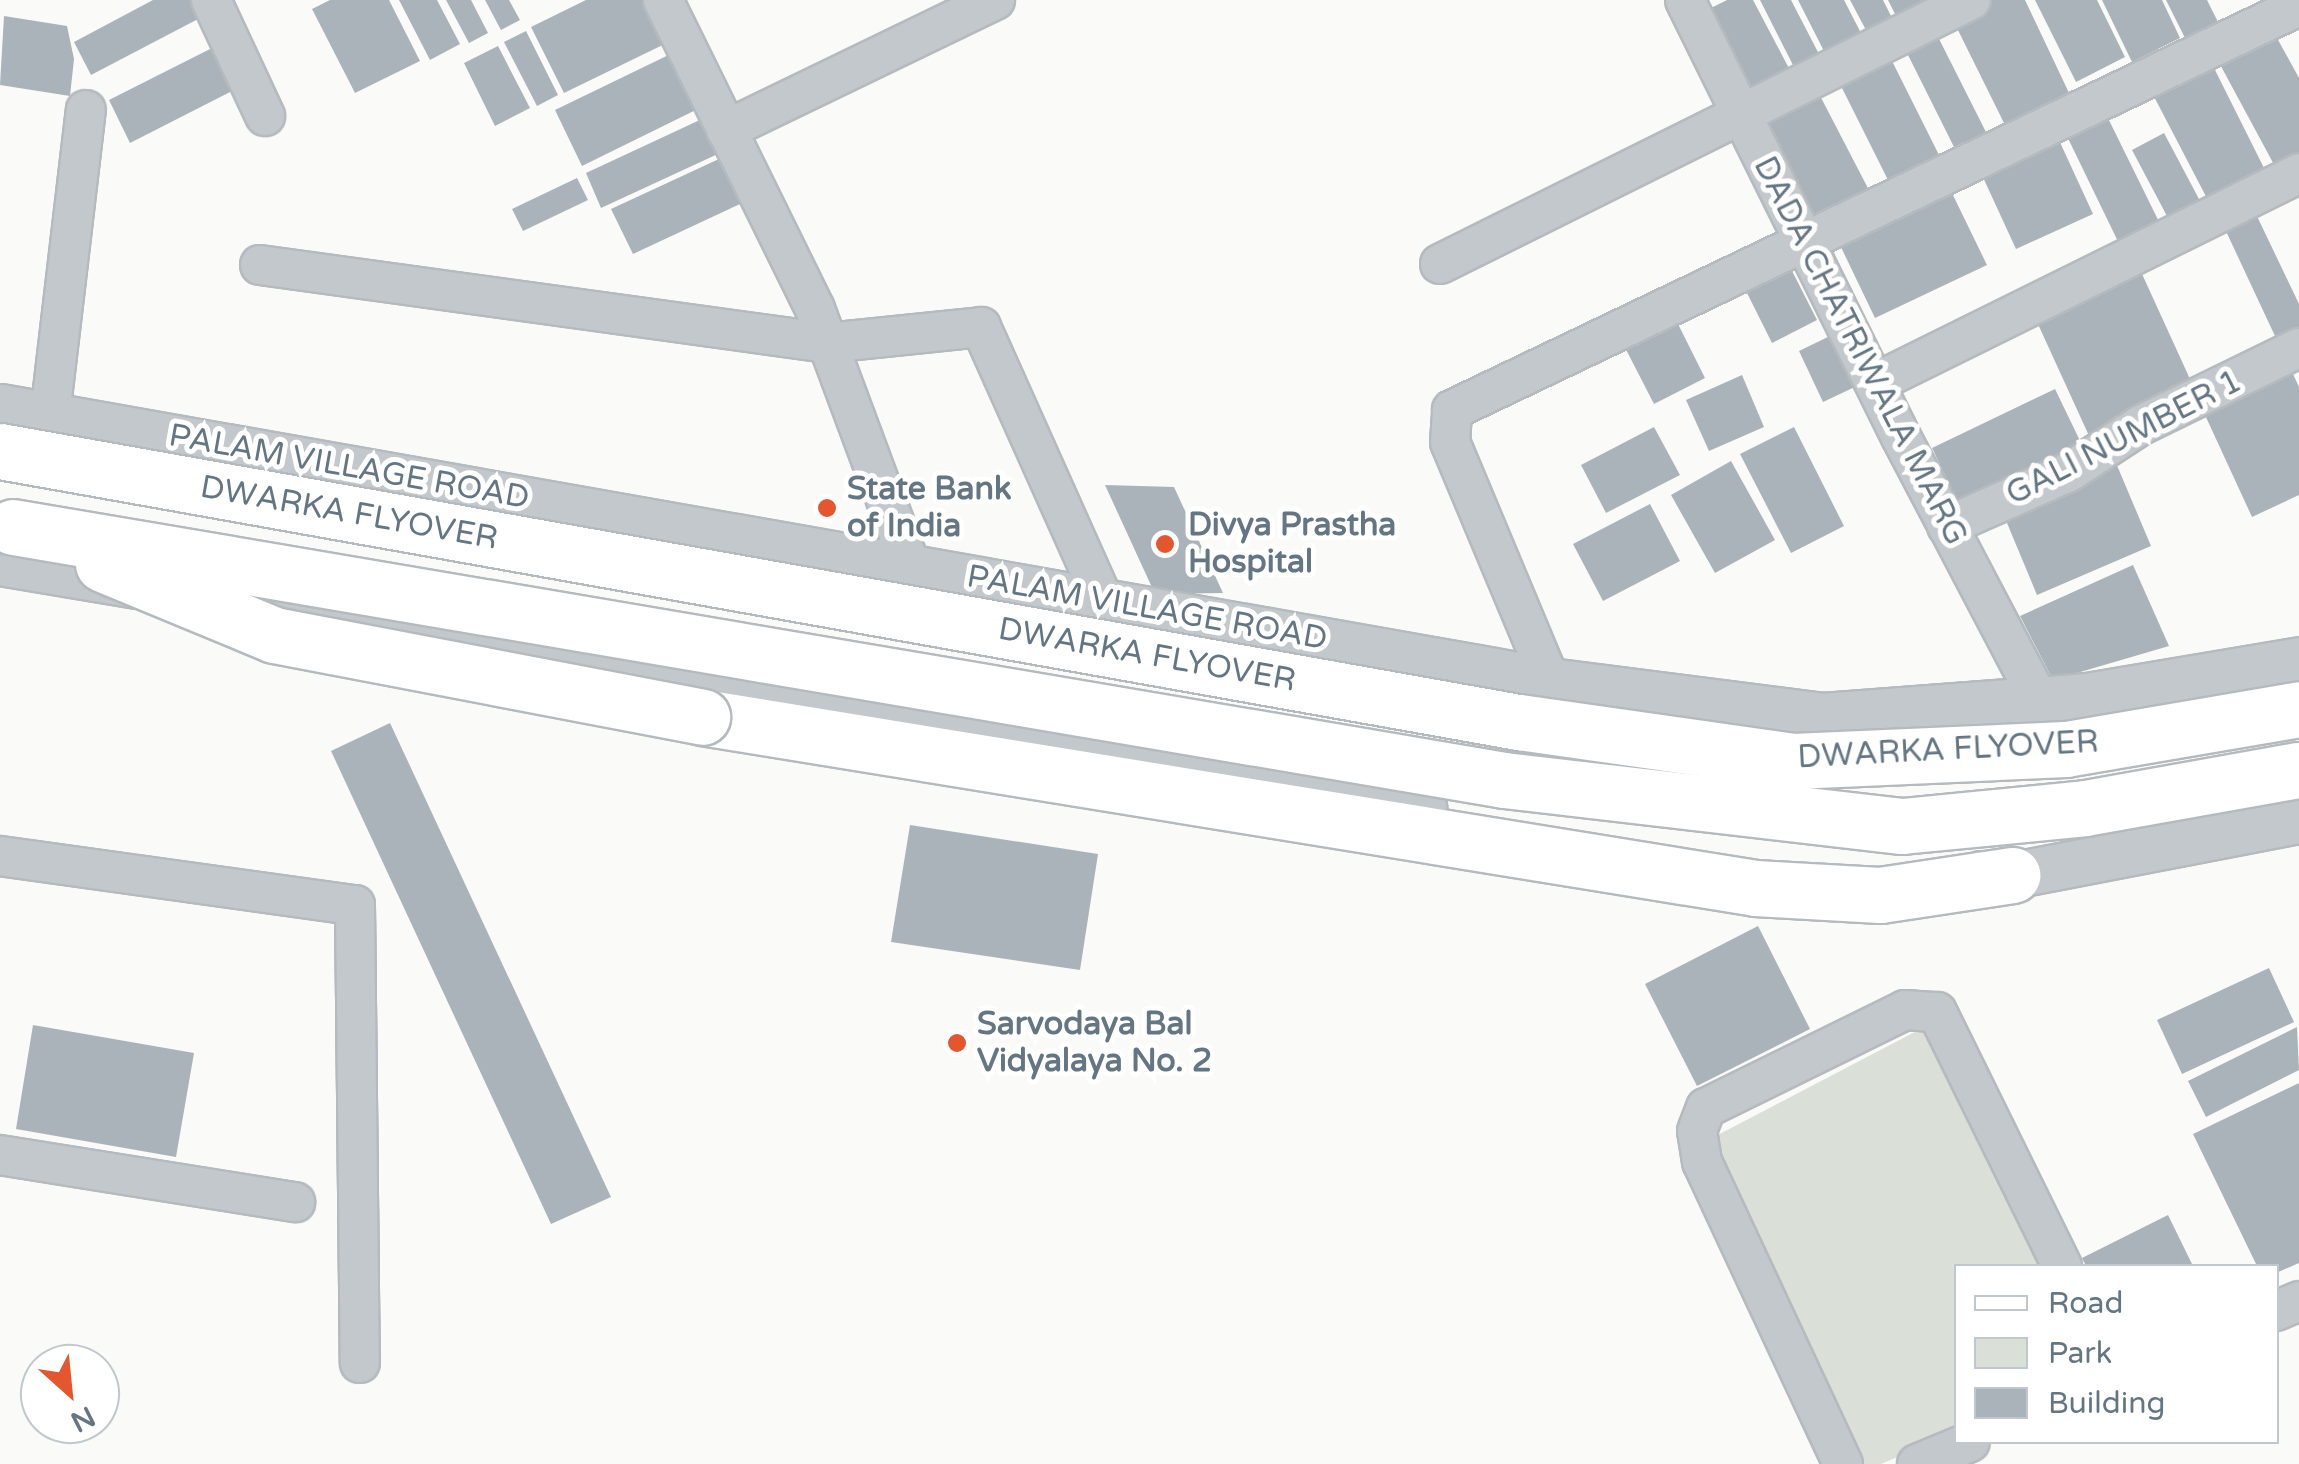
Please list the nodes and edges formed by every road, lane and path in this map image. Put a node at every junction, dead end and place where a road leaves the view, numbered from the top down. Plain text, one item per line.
1 (211, 0) edge
2 (663, 0) edge
3 (995, 0) edge
4 (1685, 0) edge
5 (1971, 0) edge
6 (2299, 6) edge
7 (86, 110) dead end
8 (1739, 110) junction
9 (265, 116) dead end
10 (726, 130) junction
11 (2299, 173) edge
12 (1802, 238) junction
13 (1440, 264) dead end
14 (260, 266) dead end
15 (827, 343) junction
16 (2299, 348) edge
17 (1875, 383) junction
18 (0, 407) edge
19 (50, 415) junction
20 (0, 451) edge
21 (1948, 526) junction
22 (4, 538) edge
23 (910, 565) junction
24 (1103, 600) junction
25 (2299, 660) edge
26 (2240, 670) junction
27 (1550, 681) junction
28 (2039, 700) junction
29 (2299, 709) edge
30 (2296, 815) edge
31 (0, 856) edge
32 (2013, 875) junction
33 (0, 1155) edge
34 (295, 1202) dead end
35 (2061, 1264) edge
36 (360, 1363) dead end
37 (1965, 1444) edge
38 (1842, 1464) edge
39 (1917, 1464) edge

1 - 9 street
2 - 10 street
3 - 10 street
4 - 8 street, DADA CHATRIWALA MARG
5 - 8 street
6 - 12 street
7 - 19 street
8 - 12 street, DADA CHATRIWALA MARG
8 - 13 street
10 - 15 street
11 - 17 street
12 - 17 street, DADA CHATRIWALA MARG
12 - 27 street
14 - 15 street
15 - 23 street
15 - 24 street
16 - 21 street, GALI NUMBER 1
17 - 21 street, DADA CHATRIWALA MARG
18 - 19 street, PALAM VILLAGE ROAD
19 - 23 street, PALAM VILLAGE ROAD
20 - 29 main road, DWARKA FLYOVER, bridge
21 - 28 street, DADA CHATRIWALA MARG
22 - 30 main road, DWARKA FLYOVER, bridge
22 - 32 street
22 - 32 main road, bridge
23 - 24 street, PALAM VILLAGE ROAD
24 - 27 street, PALAM VILLAGE ROAD
25 - 26 street, PALAM VILLAGE ROAD
26 - 28 street, PALAM VILLAGE ROAD
26 - 30 street
27 - 28 street, PALAM VILLAGE ROAD
30 - 32 street
31 - 36 street
33 - 34 street
35 - 38 street
37 - 39 street

